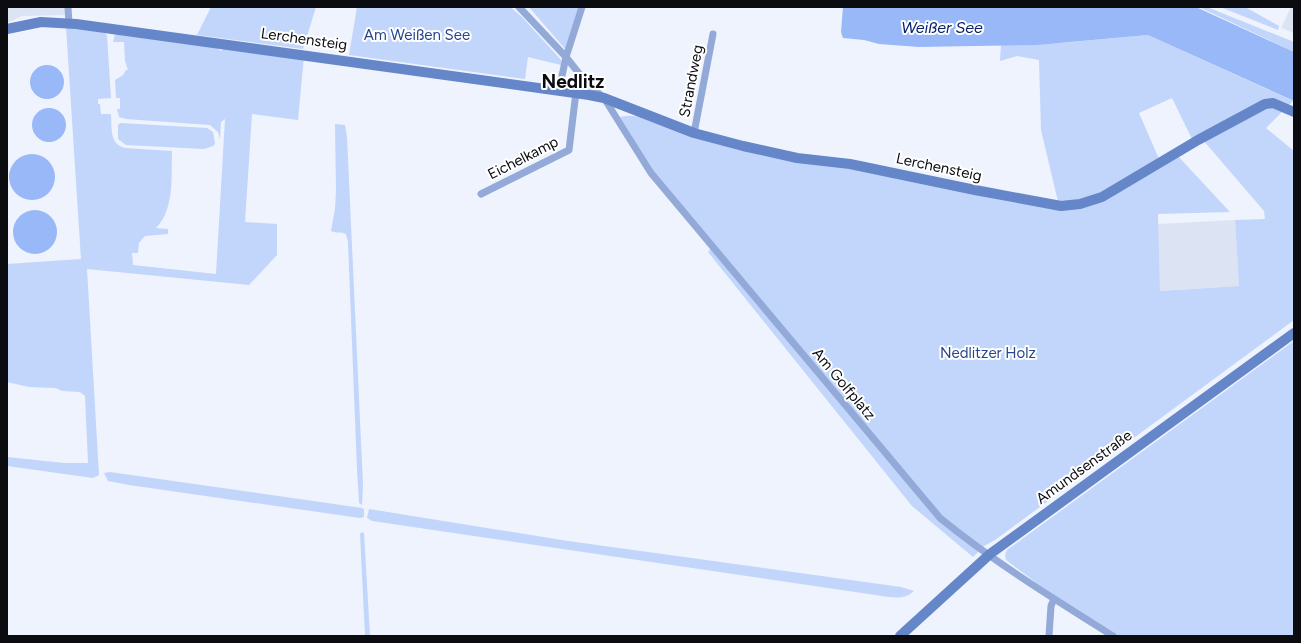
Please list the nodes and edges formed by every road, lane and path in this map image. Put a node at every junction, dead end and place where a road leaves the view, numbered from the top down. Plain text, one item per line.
1 (68, 7) edge
2 (519, 7) edge
3 (582, 7) edge
4 (69, 24) junction
5 (7, 29) edge
6 (713, 34) dead end
7 (566, 57) junction
8 (559, 90) junction
9 (576, 92) junction
10 (604, 98) junction
11 (1294, 112) edge
12 (694, 133) junction
13 (481, 194) dead end
14 (1294, 333) edge
15 (990, 554) junction
16 (1054, 599) junction
17 (900, 636) edge
18 (1049, 636) edge
19 (1112, 636) edge

1 - 4 street
2 - 7 street, Am Golfplatz
3 - 7 street
4 - 5 street, Lerchensteig
4 - 8 street, Lerchensteig
6 - 12 street, Strandweg
7 - 8 street
7 - 10 street, Am Golfplatz
8 - 9 street, Lerchensteig
9 - 10 street, Lerchensteig
9 - 13 street, Eichelkamp
10 - 12 street, Lerchensteig
10 - 15 street, Am Golfplatz
11 - 12 street, Lerchensteig
14 - 15 street, Amundsenstraße
15 - 16 street, Am Golfplatz
15 - 17 street, Amundsenstraße
16 - 18 street
16 - 19 street, Am Golfplatz

